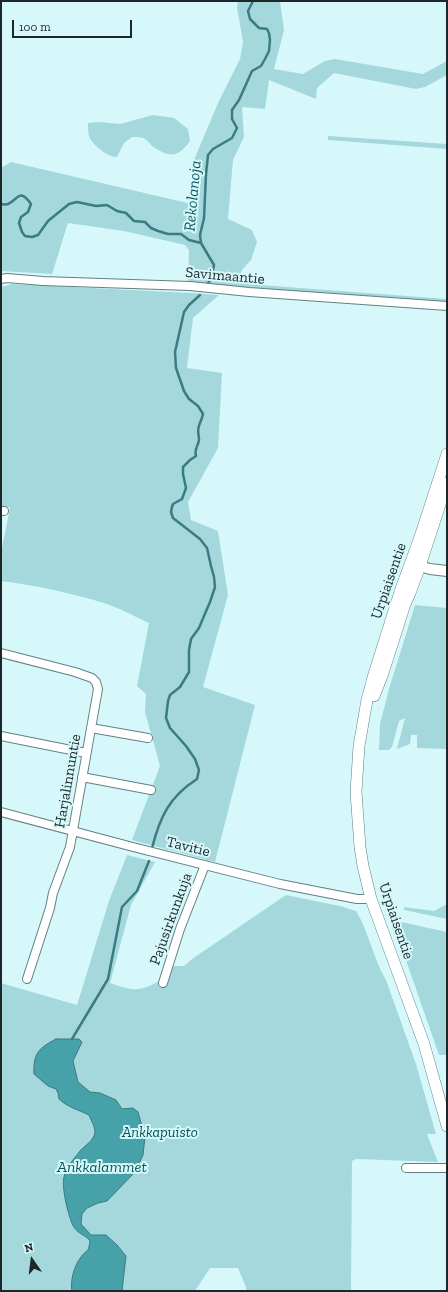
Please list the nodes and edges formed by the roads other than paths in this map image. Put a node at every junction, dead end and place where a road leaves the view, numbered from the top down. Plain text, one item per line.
1 (1, 279) edge
2 (447, 306) edge
3 (447, 454) edge
4 (447, 483) edge
5 (415, 565) junction
6 (447, 571) edge
7 (1, 653) edge
8 (91, 728) junction
9 (1, 736) edge
10 (148, 738) dead end
11 (86, 752) junction
12 (82, 777) junction
13 (151, 790) dead end
14 (1, 812) edge
15 (72, 831) junction
16 (205, 866) junction
17 (371, 899) junction
18 (27, 979) dead end
19 (163, 983) dead end
20 (447, 1126) edge
21 (406, 1168) dead end
22 (447, 1168) edge

1 - 2 street, Savimaantie
3 - 5 main road, Urpiaisentie
4 - 5 main road, Urpiaisentie
5 - 6 street
5 - 17 main road, Urpiaisentie
7 - 8 street, Harjalinnuntie
8 - 10 street
8 - 11 street, Harjalinnuntie
9 - 11 street
11 - 12 street, Harjalinnuntie
12 - 13 street
12 - 15 street, Harjalinnuntie
14 - 15 street, Tavitie
15 - 16 street, Tavitie
15 - 18 street, Harjalinnuntie
16 - 17 street, Tavitie
16 - 19 street, Pajusirkunkuja
17 - 20 main road, Urpiaisentie
21 - 22 street

